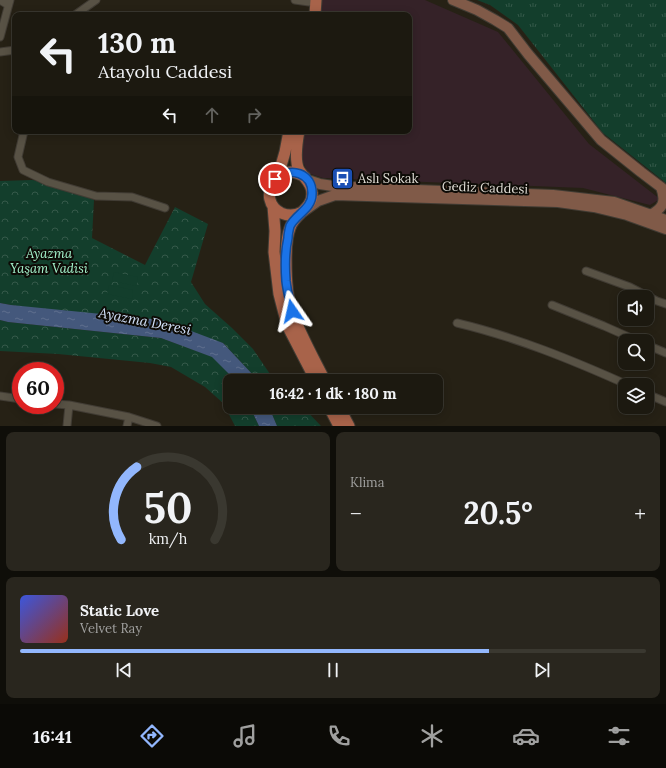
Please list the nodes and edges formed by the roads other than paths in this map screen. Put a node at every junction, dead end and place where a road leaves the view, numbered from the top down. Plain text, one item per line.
1 (0, 0) edge
2 (96, 0) edge
3 (295, 0) edge
4 (454, 0) edge
5 (311, 1) edge
6 (9, 2) edge
7 (79, 12) edge
8 (309, 12) edge
9 (314, 12) edge
10 (0, 37) edge
11 (12, 50) edge
12 (0, 52) edge
13 (23, 134) edge
14 (288, 134) edge
15 (298, 134) edge
16 (278, 176) junction
17 (308, 180) junction
18 (663, 189) edge
19 (273, 206) junction
20 (165, 208) dead end
21 (304, 211) junction
22 (650, 215) junction
23 (666, 220) edge
24 (666, 229) edge
25 (586, 270) dead end
26 (666, 304) edge
27 (552, 305) dead end
28 (457, 323) dead end
29 (622, 334) edge
30 (654, 348) edge
31 (666, 353) edge
32 (312, 374) edge
33 (321, 374) edge
34 (618, 381) edge
35 (0, 396) edge
36 (654, 397) edge
37 (12, 398) edge
38 (666, 402) edge
39 (64, 405) edge
40 (69, 406) junction
41 (333, 414) edge
42 (343, 414) edge
43 (129, 417) junction
44 (67, 426) edge
45 (127, 426) edge
46 (157, 426) edge
47 (339, 426) edge
48 (349, 426) edge

1 - 6 street
2 - 7 street
3 - 5 street
4 - 18 main road
5 - 8 main road
5 - 9 main road
6 - 10 street
11 - 12 street
13 - 20 street
14 - 16 main road
15 - 17 main road
16 - 17 main road
16 - 19 main road
17 - 21 main road
17 - 22 main road, Gediz Caddesi
18 - 22 main road
19 - 21 main road
19 - 32 main road
21 - 24 main road, Gediz Caddesi
21 - 33 main road
22 - 23 main road, Gediz Caddesi
25 - 26 street
27 - 29 street
28 - 34 street
30 - 31 street
35 - 37 street
36 - 38 street
39 - 40 street
40 - 43 street
40 - 44 street
41 - 47 main road
42 - 48 main road
43 - 45 street
43 - 46 street

